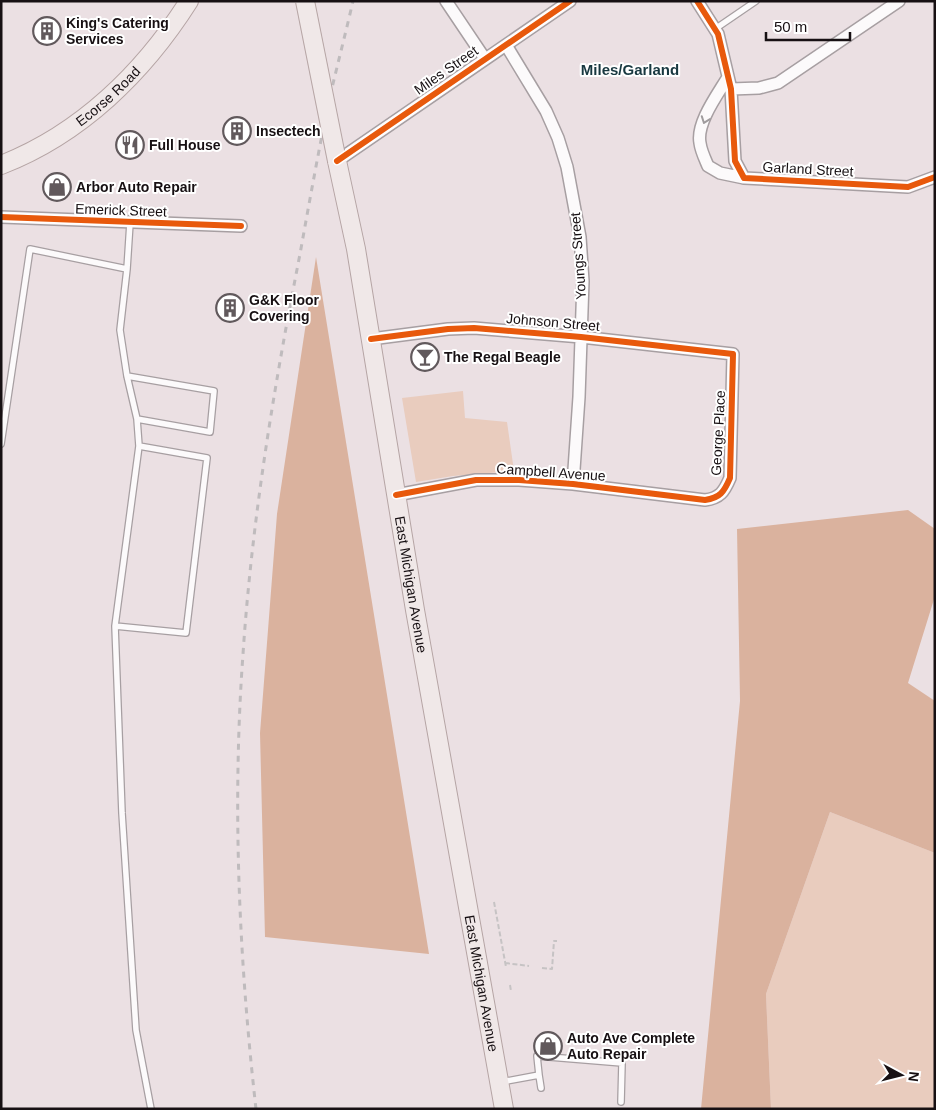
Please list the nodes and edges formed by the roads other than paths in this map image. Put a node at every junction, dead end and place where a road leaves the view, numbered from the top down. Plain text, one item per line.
1 (189, 1) edge
2 (305, 1) edge
3 (446, 1) edge
4 (570, 1) edge
5 (697, 1) edge
6 (756, 1) edge
7 (900, 1) edge
8 (715, 29) junction
9 (506, 45) junction
10 (484, 59) junction
11 (728, 77) junction
12 (731, 89) junction
13 (338, 161) junction
14 (1, 165) edge
15 (935, 176) edge
16 (744, 178) junction
17 (1, 217) edge
18 (130, 223) junction
19 (241, 226) dead end
20 (127, 270) junction
21 (581, 337) junction
22 (371, 338) junction
23 (733, 354) joint
24 (127, 376) junction
25 (137, 419) junction
26 (1, 444) edge
27 (139, 446) junction
28 (573, 484) junction
29 (396, 495) junction
30 (705, 500) joint
31 (115, 626) junction
32 (540, 1075) junction
33 (498, 1082) junction
34 (541, 1088) dead end
35 (621, 1102) dead end
36 (151, 1109) edge
37 (504, 1109) edge

1 - 14 main road, Ecorse Road
2 - 13 main road, East Michigan Avenue, bridge
3 - 10 street
4 - 9 street, Miles Street
5 - 8 street, Garland Street
6 - 8 lane
7 - 12 street
8 - 11 street, Garland Street
9 - 10 street, Miles Street
9 - 21 street, Youngs Street
10 - 13 street, Miles Street
11 - 12 street, Garland Street
11 -> 16 street, Garland Street
12 - 16 street, Garland Street
13 - 22 main road, East Michigan Avenue
15 - 16 street, Garland Street
17 - 18 street, Emerick Street
18 - 19 street, Emerick Street
18 - 20 lane
20 - 24 lane
20 - 26 lane
21 - 22 street, Johnson Street
21 - 23 street, Johnson Street
21 - 28 street, Youngs Street
22 - 29 main road, East Michigan Avenue
23 - 30 street, George Place
24 - 25 lane
24 - 25 lane
25 - 27 lane
27 - 31 lane
27 - 31 lane
28 - 29 street, Campbell Avenue
28 - 30 street, Campbell Avenue
29 - 33 main road, East Michigan Avenue
31 - 36 lane
32 - 33 lane
32 - 34 lane
32 - 35 lane
33 - 37 main road, East Michigan Avenue

